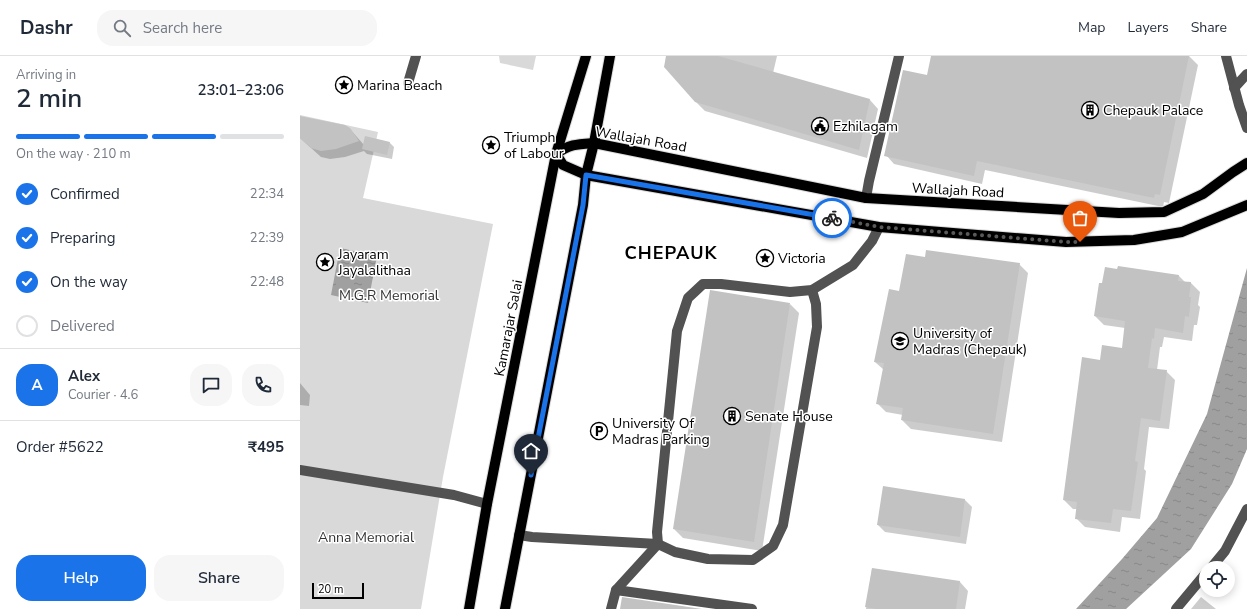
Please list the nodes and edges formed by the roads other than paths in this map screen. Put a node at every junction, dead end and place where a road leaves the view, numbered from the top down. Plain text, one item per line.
1 (416, 56) edge
2 (586, 56) edge
3 (610, 56) edge
4 (899, 56) edge
5 (1226, 56) edge
6 (1247, 74) edge
7 (408, 83) dead end
8 (1234, 88) junction
9 (1247, 128) edge
10 (594, 143) junction
11 (556, 154) junction
12 (1247, 163) edge
13 (586, 175) junction
14 (866, 198) junction
15 (1247, 205) edge
16 (879, 227) junction
17 (812, 290) junction
18 (300, 470) edge
19 (487, 504) junction
20 (1247, 509) edge
21 (519, 535) junction
22 (658, 544) junction
23 (1216, 561) edge
24 (1199, 582) edge
25 (616, 590) junction
26 (469, 609) edge
27 (506, 609) edge
28 (611, 609) edge
29 (752, 609) edge
30 (1176, 609) edge

1 - 7 street
2 - 11 main road, Kamarajar Salai
3 - 10 main road
4 - 14 street
5 - 8 street
6 - 8 street
8 - 9 street
10 - 11 main road, Wallajah Road
10 - 13 main road
10 - 14 main road, Wallajah Road
11 - 13 main road
11 - 19 main road, Kamarajar Salai
12 - 14 main road, Wallajah Road
13 - 16 main road
13 - 21 main road
15 - 16 main road
16 - 17 street
17 - 22 street
17 - 22 street
18 - 19 street
19 - 26 main road, Kamarajar Salai
20 - 23 street
21 - 22 street
21 - 27 main road
22 - 25 street
24 - 30 street
25 - 28 street
25 - 29 street

